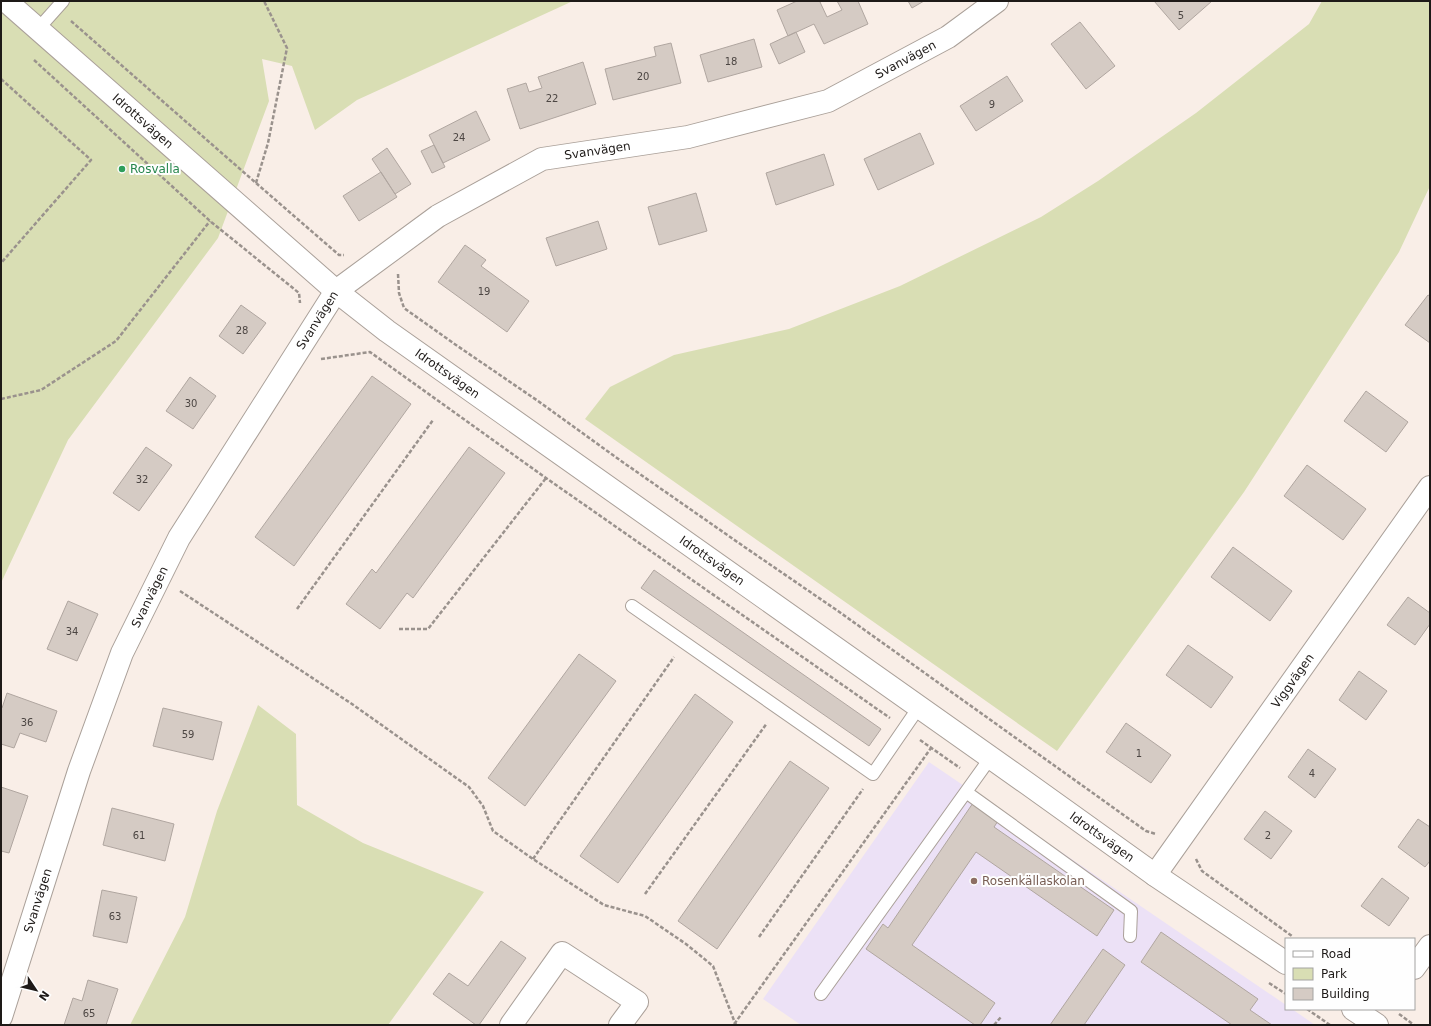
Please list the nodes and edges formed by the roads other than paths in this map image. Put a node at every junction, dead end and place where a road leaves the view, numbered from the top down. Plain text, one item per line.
1 (6, 1) edge
2 (998, 1) edge
3 (60, 5) edge
4 (38, 29) junction
5 (336, 290) junction
6 (1430, 487) edge
7 (632, 606) dead end
8 (920, 707) junction
9 (991, 757) junction
10 (966, 792) junction
11 (1154, 874) junction
12 (1130, 936) dead end
13 (1430, 946) edge
14 (1285, 963) edge
15 (1415, 967) edge
16 (821, 994) dead end
17 (1356, 1010) edge
18 (1, 1017) edge
19 (1383, 1018) edge
20 (511, 1025) edge
21 (620, 1025) edge

1 - 4 street, Idrottsvägen
2 - 5 street, Svanvägen
3 - 4 lane
4 - 5 street, Idrottsvägen
5 - 8 street, Idrottsvägen
5 - 18 street, Svanvägen
6 - 11 street, Viggvägen
7 - 8 lane
8 - 9 street, Idrottsvägen
9 - 10 lane
9 - 11 street, Idrottsvägen
10 - 12 lane
10 - 16 lane
11 - 14 street, Idrottsvägen
13 - 15 street
17 - 19 street
20 - 21 street

